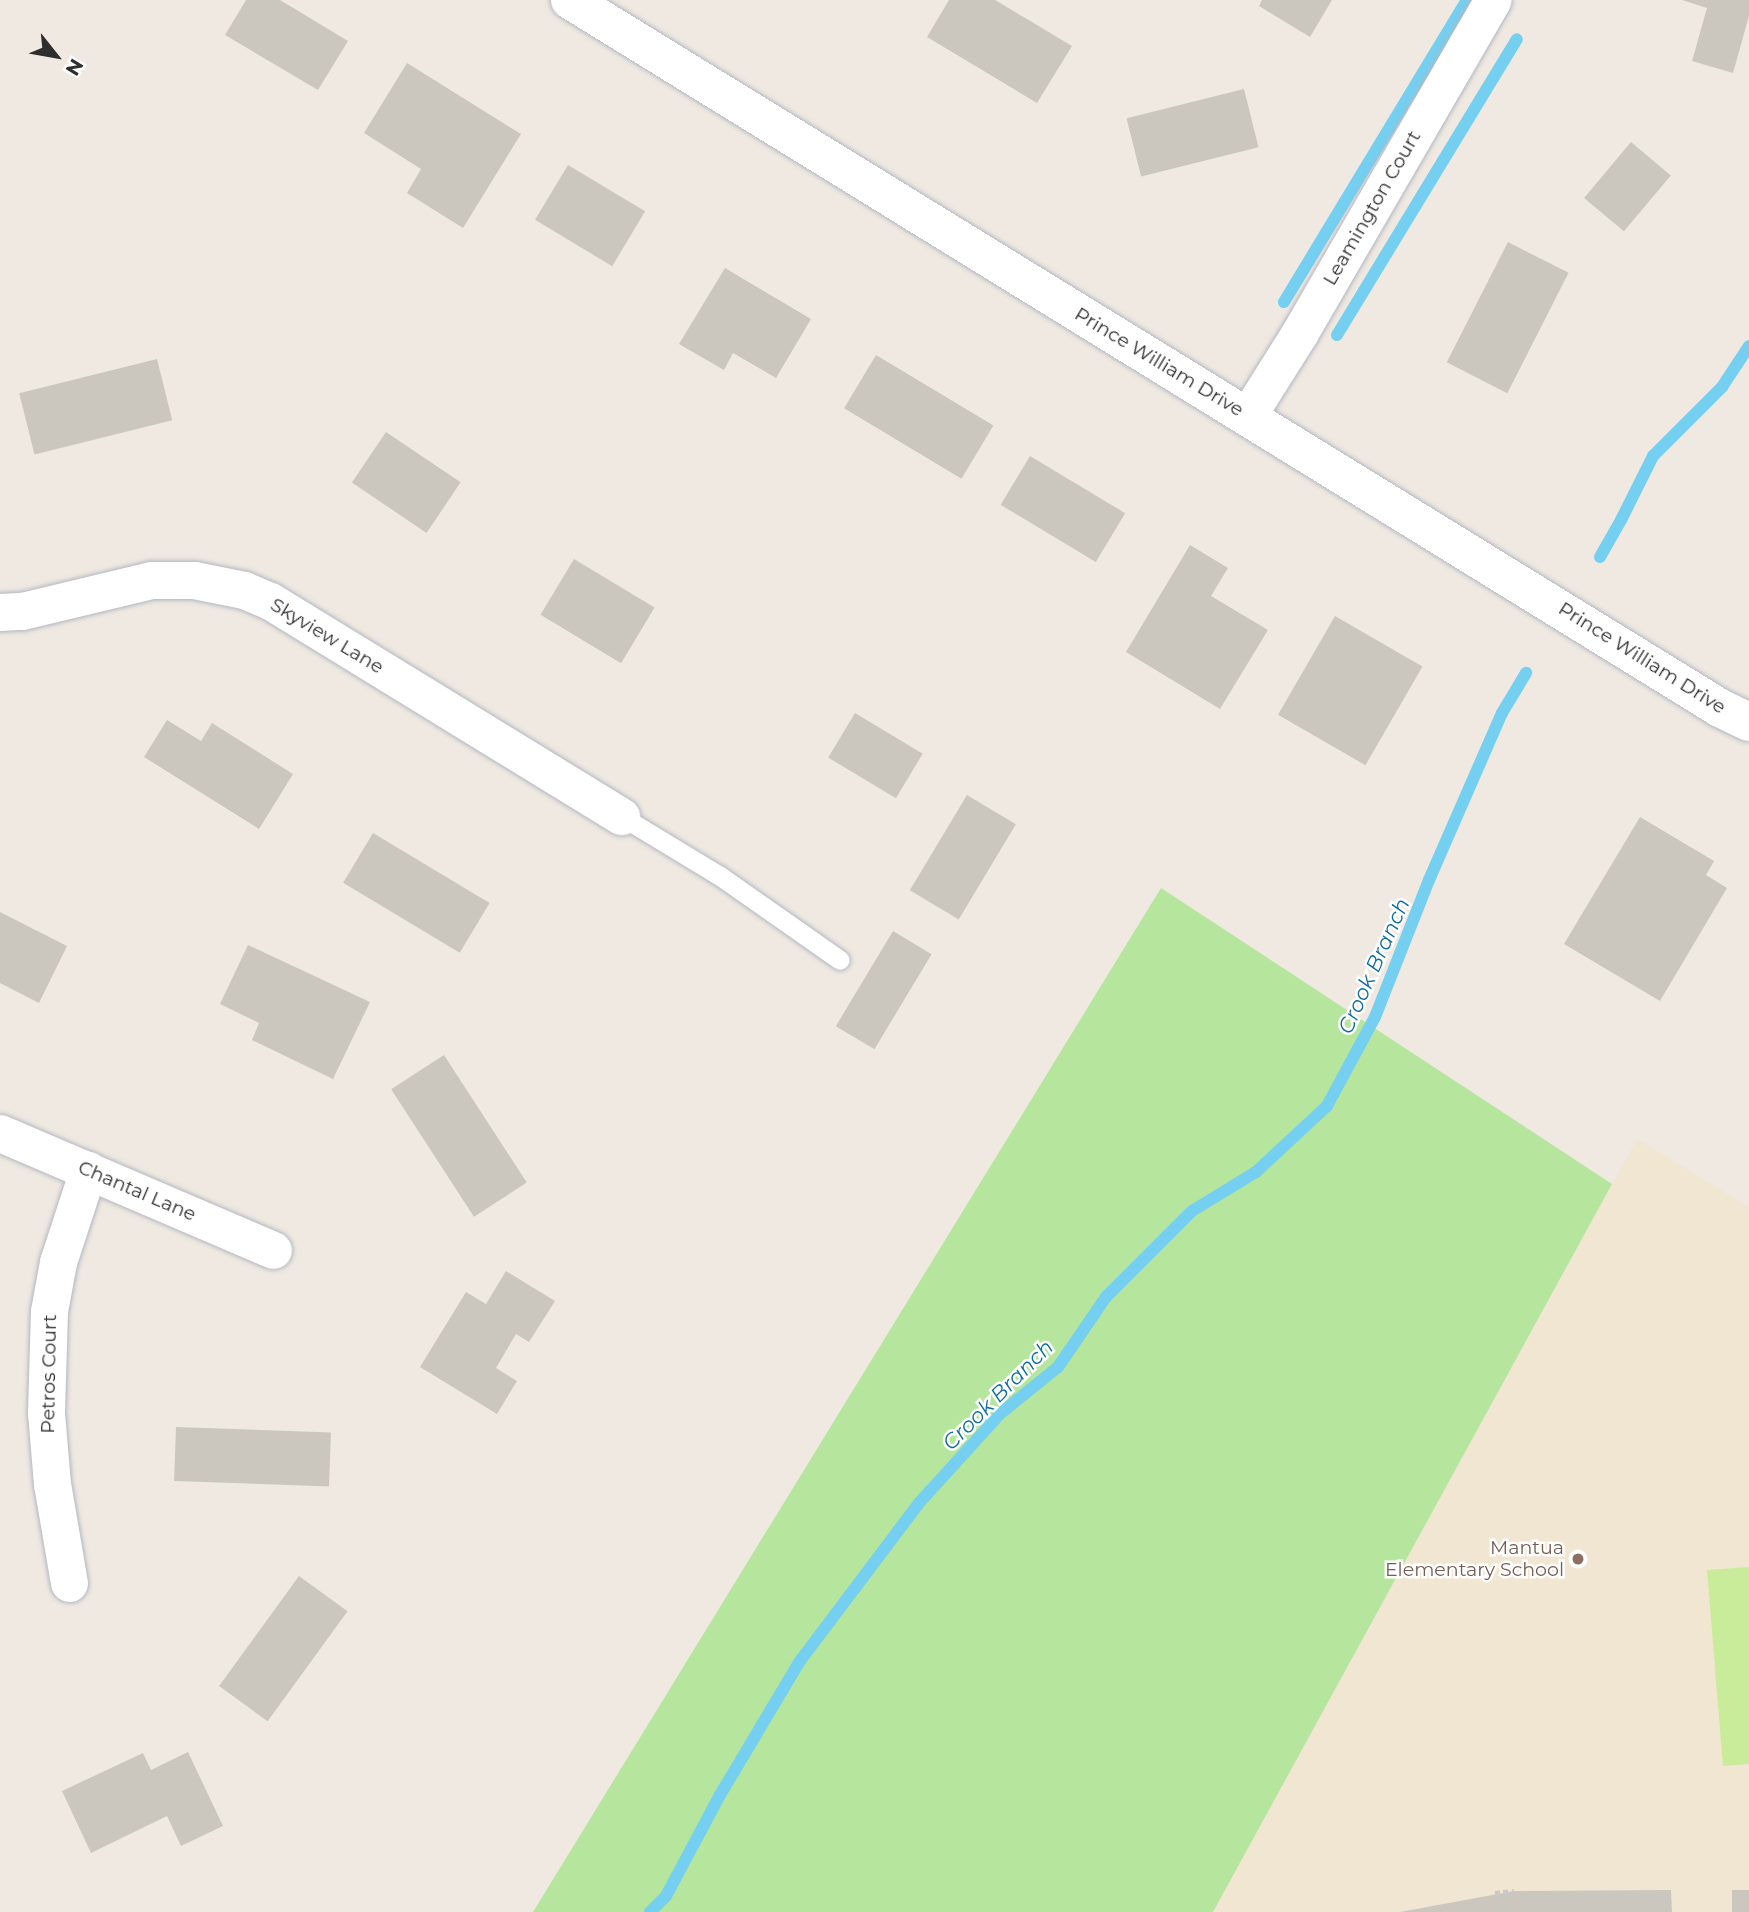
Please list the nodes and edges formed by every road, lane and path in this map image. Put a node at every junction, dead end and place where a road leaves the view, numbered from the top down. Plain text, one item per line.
1 (570, 0) edge
2 (1493, 0) edge
3 (1248, 415) junction
4 (0, 612) edge
5 (1749, 722) edge
6 (621, 816) joint
7 (840, 960) dead end
8 (0, 1133) edge
9 (88, 1170) junction
10 (272, 1250) dead end
11 (69, 1583) dead end
12 (1514, 1891) dead end
13 (1494, 1893) dead end

1 - 3 street, Prince William Drive
2 - 3 street, Leamington Court
3 - 5 street, Prince William Drive
4 - 6 street, Skyview Lane
6 - 7 lane
8 - 9 street, Chantal Lane
9 - 10 street, Chantal Lane
9 - 11 street, Petros Court
12 - 13 path

